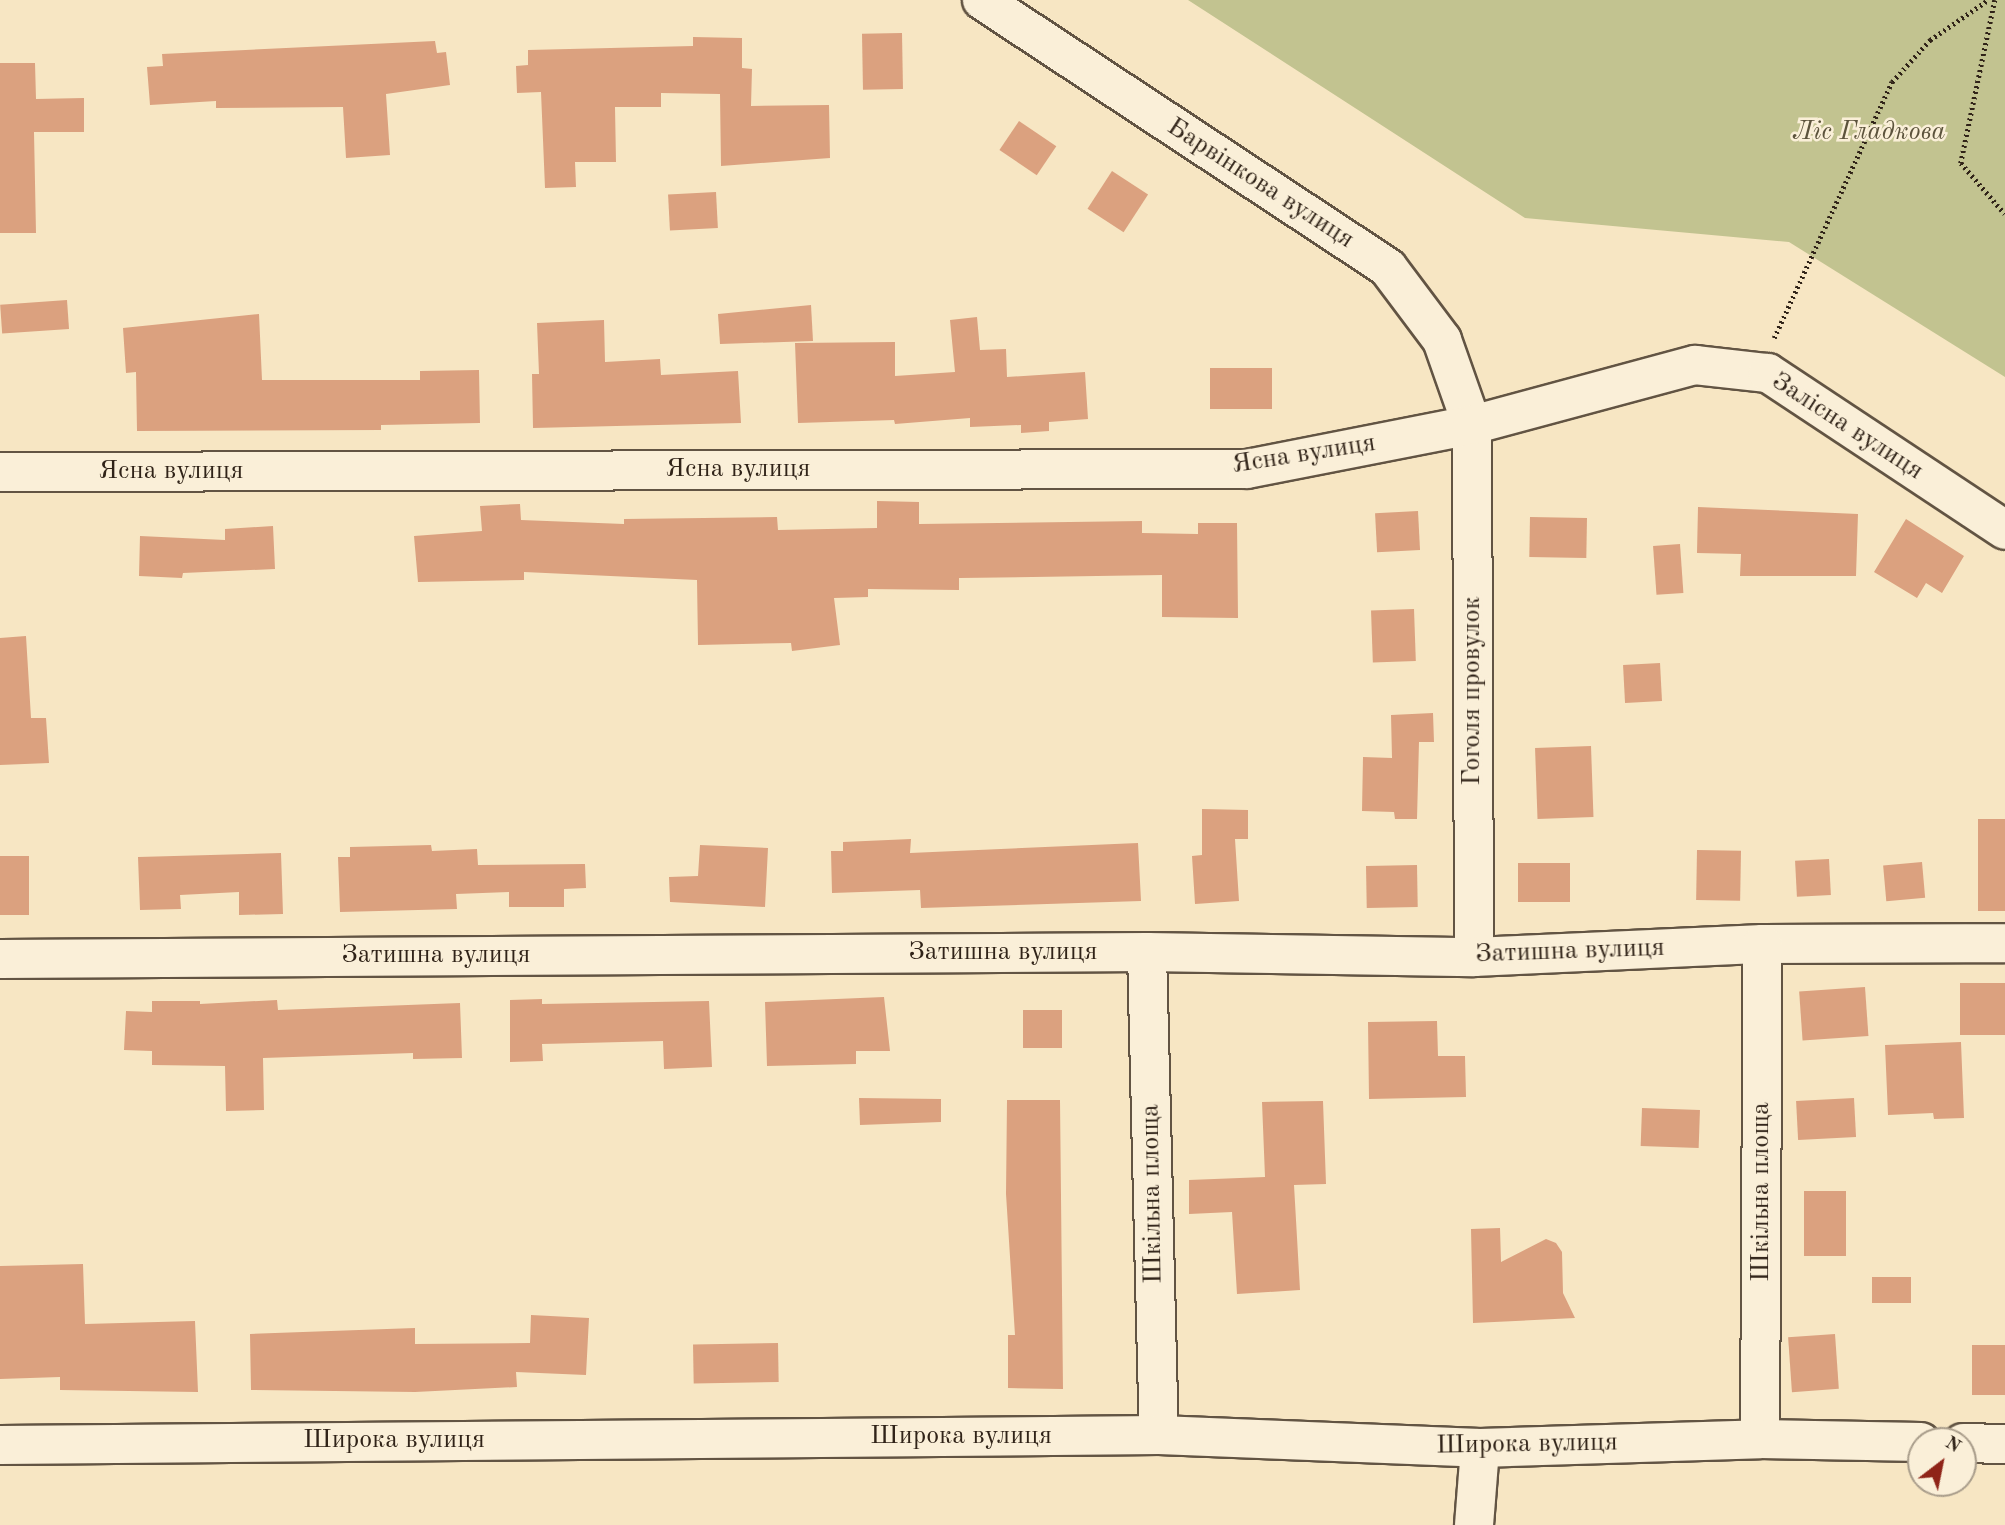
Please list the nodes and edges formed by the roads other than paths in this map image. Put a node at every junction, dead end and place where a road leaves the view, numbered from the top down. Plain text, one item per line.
1 (982, 0) edge
2 (1472, 425) junction
3 (0, 472) edge
4 (2005, 530) edge
5 (2005, 943) edge
6 (1763, 944) junction
7 (1147, 952) junction
8 (1474, 957) junction
9 (0, 959) edge
10 (1159, 1435) junction
11 (1760, 1439) junction
12 (1907, 1442) edge
13 (1977, 1443) edge
14 (2005, 1444) edge
15 (0, 1445) edge
16 (1480, 1448) junction
17 (1474, 1525) edge

1 - 2 street, Барвінкова вулиця
2 - 3 street, Ясна вулиця
2 - 4 street, Залісна вулиця
2 - 8 street, Гоголя провулок
5 - 6 street, Затишна вулиця
6 - 8 street, Затишна вулиця
6 - 11 street, Шкільна площа
7 - 8 street, Затишна вулиця
7 - 9 street, Затишна вулиця
7 - 10 street, Шкільна площа
10 - 15 street, Широка вулиця
10 - 16 street, Широка вулиця
11 - 12 street, Широка вулиця
11 - 16 street, Широка вулиця
13 - 14 street
16 - 17 street

